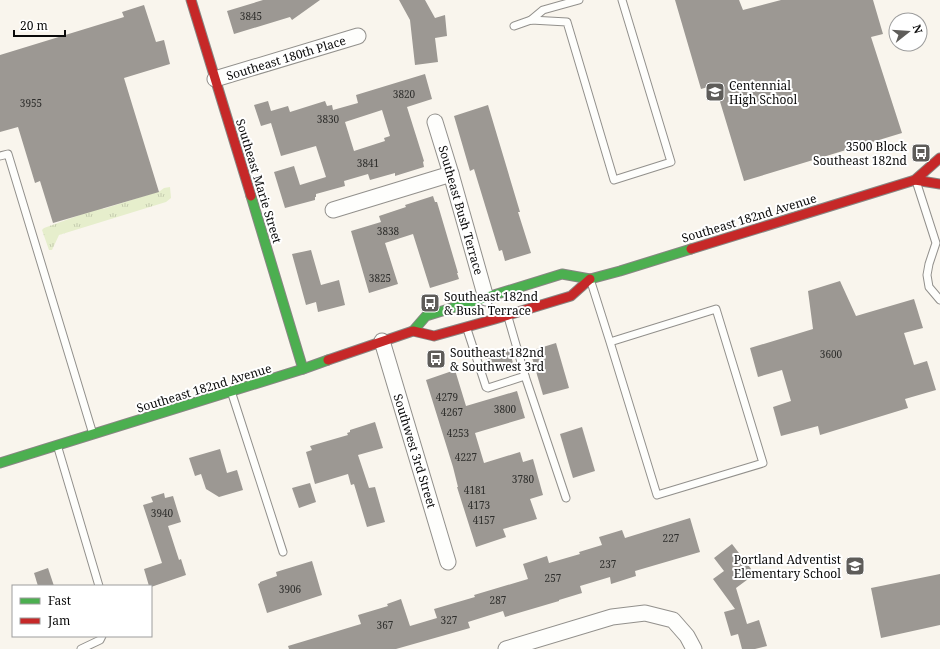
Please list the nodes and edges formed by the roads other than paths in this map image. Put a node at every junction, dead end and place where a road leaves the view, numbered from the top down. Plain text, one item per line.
1 (192, 0) edge
2 (579, 0) edge
3 (622, 0) edge
4 (531, 20) junction
5 (514, 26) dead end
6 (358, 36) dead end
7 (215, 79) junction
8 (435, 122) dead end
9 (0, 156) edge
10 (940, 158) edge
11 (936, 173) dead end
12 (451, 174) junction
13 (916, 180) junction
14 (928, 182) junction
15 (940, 184) edge
16 (333, 210) dead end
17 (938, 243) edge
18 (590, 279) junction
19 (486, 298) junction
20 (940, 300) edge
21 (508, 315) junction
22 (466, 327) junction
23 (413, 331) junction
24 (382, 341) junction
25 (610, 342) junction
26 (303, 369) junction
27 (525, 376) junction
28 (231, 392) junction
29 (93, 434) junction
30 (57, 446) junction
31 (0, 463) edge
32 (566, 498) dead end
33 (283, 552) dead end
34 (448, 562) dead end
35 (99, 585) edge
36 (102, 637) edge
37 (81, 649) edge
38 (506, 649) edge
39 (694, 649) edge

1 - 7 main road, Southeast Marie Street
2 - 4 lane
3 - 4 lane
4 - 5 lane
6 - 7 street, Southeast 180th Place
7 - 26 main road, Southeast Marie Street
8 - 12 street, Southeast Bush Terrace
9 - 29 lane
10 - 13 main road, Southeast 182nd Avenue
11 - 14 main road
12 - 16 street
12 - 19 street, Southeast Bush Terrace
13 - 14 main road, Southeast 182nd Avenue
13 - 17 lane
13 - 18 main road, Southeast 182nd Avenue
14 - 15 main road, Southeast 182nd Avenue
17 - 20 lane
18 - 19 main road, Southeast 182nd Avenue
18 - 21 main road, Southeast 182nd Avenue
18 - 25 lane
19 - 23 main road, Southeast 182nd Avenue
21 - 22 main road, Southeast 182nd Avenue
21 - 27 lane
22 - 23 main road, Southeast 182nd Avenue
22 - 27 lane
23 - 24 main road, Southeast 182nd Avenue
24 - 26 main road, Southeast 182nd Avenue
24 - 34 street, Southwest 3rd Street
25 - 25 lane
26 - 28 main road, Southeast 182nd Avenue
27 - 32 lane
28 - 29 main road, Southeast 182nd Avenue
28 - 33 lane
29 - 30 main road, Southeast 182nd Avenue
30 - 31 main road, Southeast 182nd Avenue
30 - 35 lane
36 - 37 lane
38 - 39 street

